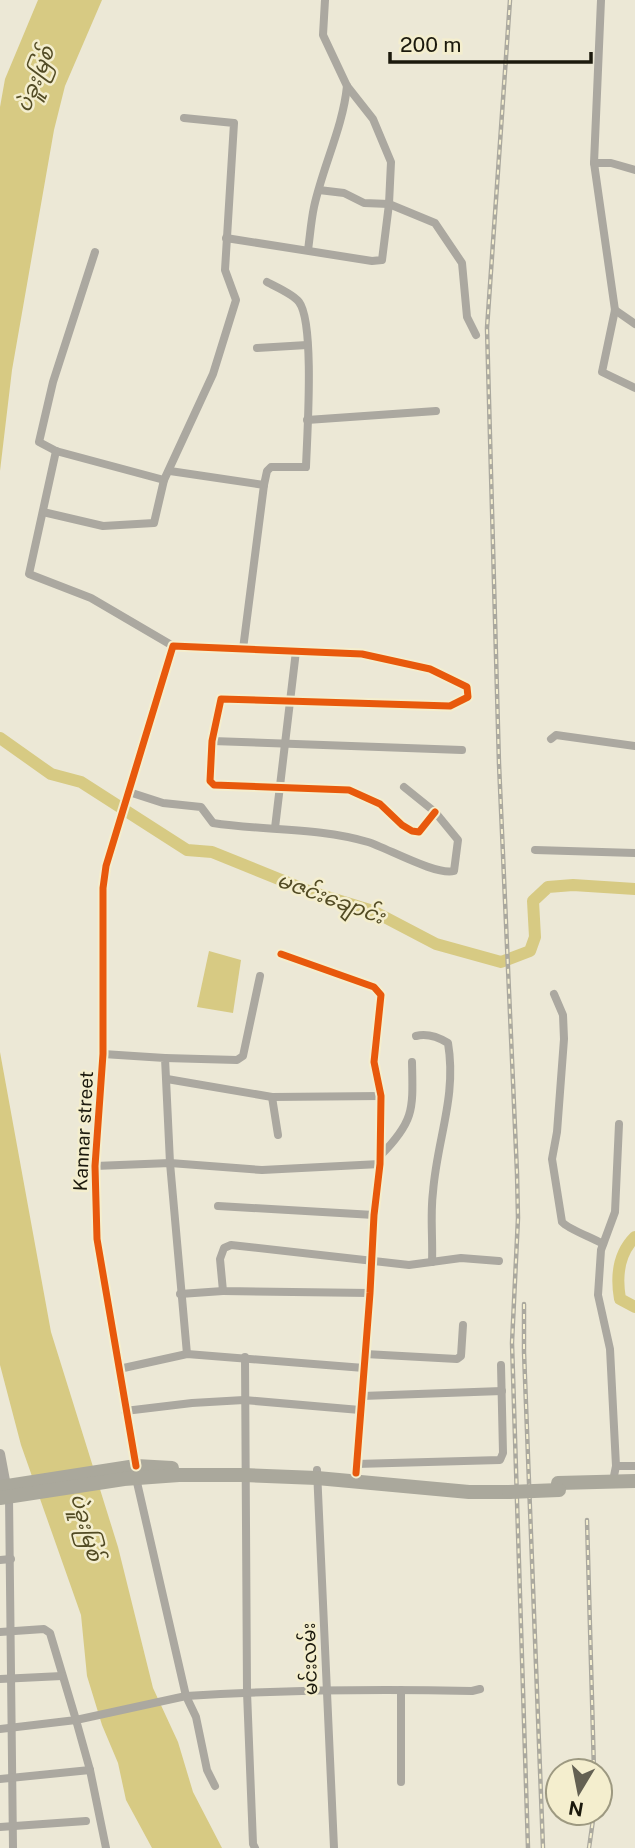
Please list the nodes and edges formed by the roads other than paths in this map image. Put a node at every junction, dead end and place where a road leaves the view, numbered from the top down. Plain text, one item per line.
1 (325, 0) edge
2 (601, 0) edge
3 (347, 86) junction
4 (184, 118) dead end
5 (594, 163) junction
6 (635, 170) edge
7 (319, 190) junction
8 (389, 204) junction
9 (226, 238) junction
10 (308, 250) junction
11 (94, 252) dead end
12 (267, 282) dead end
13 (615, 310) junction
14 (635, 324) edge
15 (476, 335) dead end
16 (307, 345) junction
17 (257, 348) dead end
18 (635, 388) edge
19 (436, 411) dead end
20 (307, 420) junction
21 (56, 451) junction
22 (170, 471) junction
23 (164, 481) junction
24 (264, 485) junction
25 (43, 512) junction
26 (173, 646) junction
27 (243, 649) junction
28 (296, 651) junction
29 (289, 702) junction
30 (551, 739) dead end
31 (212, 741) junction
32 (286, 744) junction
33 (635, 746) edge
34 (462, 750) dead end
35 (279, 786) junction
36 (404, 787) dead end
37 (128, 795) junction
38 (435, 812) junction
39 (275, 828) junction
40 (535, 850) dead end
41 (635, 853) edge
42 (281, 954) dead end
43 (260, 976) dead end
44 (554, 993) dead end
45 (416, 1036) dead end
46 (103, 1054) junction
47 (165, 1058) junction
48 (412, 1062) dead end
49 (167, 1079) junction
50 (381, 1096) junction
51 (272, 1097) junction
52 (619, 1124) dead end
53 (278, 1135) dead end
54 (380, 1160) junction
55 (170, 1163) junction
56 (96, 1167) junction
57 (218, 1206) dead end
58 (374, 1215) junction
59 (603, 1244) junction
60 (372, 1261) junction
61 (499, 1261) dead end
62 (432, 1262) junction
63 (223, 1291) junction
64 (370, 1293) junction
65 (180, 1294) junction
66 (463, 1325) dead end
67 (187, 1354) junction
68 (365, 1354) junction
69 (245, 1357) junction
70 (501, 1365) dead end
71 (364, 1368) junction
72 (118, 1369) junction
73 (502, 1391) junction
74 (362, 1396) junction
75 (244, 1400) junction
76 (360, 1410) junction
77 (125, 1411) junction
78 (0, 1454) edge
79 (635, 1466) edge
80 (356, 1468) junction
81 (244, 1470) junction
82 (130, 1473) junction
83 (317, 1474) junction
84 (615, 1474) junction
85 (635, 1481) edge
86 (559, 1486) junction
87 (509, 1488) junction
88 (635, 1488) edge
89 (8, 1491) edge
90 (11, 1559) junction
91 (0, 1560) edge
92 (0, 1632) edge
93 (11, 1632) junction
94 (62, 1676) junction
95 (12, 1677) junction
96 (0, 1679) edge
97 (480, 1689) dead end
98 (401, 1690) junction
99 (325, 1691) junction
100 (247, 1692) junction
101 (186, 1696) junction
102 (76, 1720) junction
103 (12, 1728) junction
104 (0, 1729) edge
105 (90, 1770) junction
106 (12, 1778) junction
107 (0, 1779) edge
108 (401, 1782) dead end
109 (215, 1786) dead end
110 (86, 1821) dead end
111 (0, 1827) edge
112 (12, 1827) junction
113 (13, 1848) edge
114 (106, 1848) edge
115 (255, 1848) edge
116 (334, 1848) edge

1 - 3 street
2 - 5 street
3 - 7 street
3 - 8 street
4 - 9 street
5 - 6 street
5 - 13 street
7 - 8 street
7 - 10 street
8 - 10 street
8 - 15 street
9 - 10 street
9 - 22 street
11 - 21 street
12 - 16 street
13 - 14 street
13 - 18 street
16 - 17 street
16 - 20 street
19 - 20 street
20 - 24 street
21 - 23 street
21 - 25 street
22 - 23 street
22 - 24 street
23 - 25 street
24 - 27 street
25 - 26 street
26 - 27 street
26 - 37 street, Kannar street
27 - 28 street
28 - 29 street
28 - 29 street
29 - 31 street
29 - 32 street
30 - 33 street
31 - 32 street
31 - 35 street
32 - 34 street
32 - 35 street
35 - 38 street
35 - 39 street
36 - 38 street
37 - 39 street
37 - 46 street, Kannar street
38 - 39 street
40 - 41 street
42 - 50 street
43 - 47 street
44 - 59 street
45 - 62 street
46 - 47 street
46 - 56 street, Kannar street
47 - 49 street
48 - 54 street
49 - 51 street
49 - 55 street
50 - 51 street
50 - 54 street
51 - 53 street
52 - 59 street
54 - 55 street
54 - 58 street
55 - 56 street
55 - 65 street
56 - 72 street, Kannar street
57 - 58 street
58 - 60 street
59 - 84 street
60 - 62 street
60 - 63 street
60 - 64 street
61 - 62 street
63 - 64 street
63 - 65 street
64 - 68 street
65 - 67 street
66 - 68 street
67 - 69 street
67 - 72 street
68 - 71 street
69 - 71 street
69 - 75 street
70 - 73 street
71 - 74 street
72 - 77 street, Kannar street
73 - 74 street
73 - 80 street
74 - 76 street
75 - 76 street
75 - 77 street
75 - 81 street
76 - 80 street
77 - 82 street, Kannar street
78 - 89 street
79 - 84 street
80 - 83 highway
80 - 87 highway
81 - 82 highway
81 - 83 highway
81 - 100 street
82 - 89 highway
82 - 101 street, Kannar street
83 - 87 highway
83 - 99 street, မင်းလမ်း
84 - 85 highway
84 - 86 highway
86 - 87 highway
86 - 88 highway
89 - 90 street
90 - 91 street
90 - 93 street
92 - 93 street
93 - 94 street
93 - 95 street
94 - 95 street
94 - 102 street
95 - 96 street
95 - 103 street
97 - 98 street
98 - 99 street
98 - 108 street
99 - 100 street
99 - 116 street, မင်းလမ်း
100 - 101 street
100 - 115 street
101 - 102 street
101 - 109 street, Kannar street
102 - 103 street
102 - 105 street
103 - 104 street
103 - 106 street
105 - 106 street
105 - 114 street
106 - 107 street
106 - 112 street
110 - 112 street
111 - 112 street
112 - 113 street

